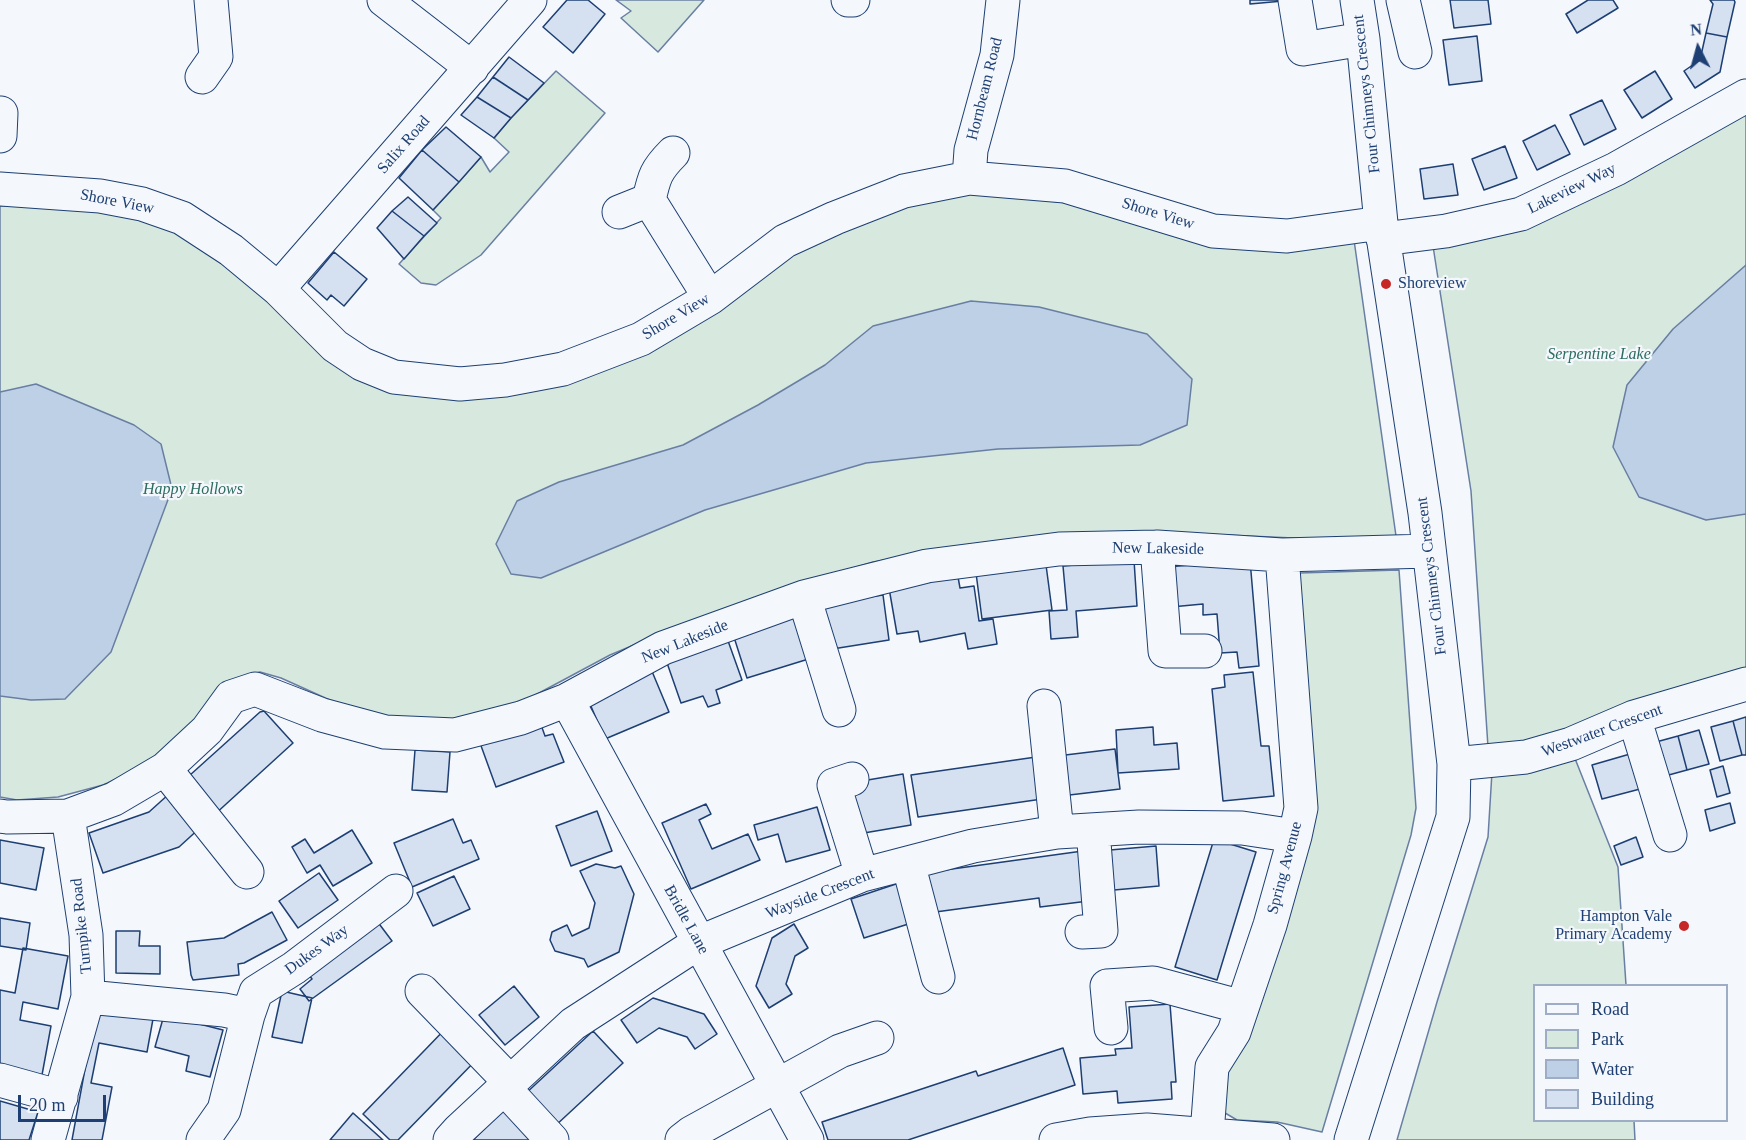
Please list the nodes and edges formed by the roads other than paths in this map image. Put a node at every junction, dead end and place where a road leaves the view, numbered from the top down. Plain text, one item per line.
1 (211, 0) edge
2 (384, 0) edge
3 (530, 0) edge
4 (848, 0) edge
5 (853, 0) edge
6 (1003, 0) edge
7 (1295, 0) edge
8 (1357, 0) edge
9 (1403, 0) edge
10 (1363, 39) junction
11 (1415, 51) dead end
12 (472, 68) junction
13 (202, 77) dead end
14 (1746, 96) edge
15 (673, 153) dead end
16 (969, 178) junction
17 (0, 189) edge
18 (649, 200) junction
19 (619, 212) dead end
20 (1382, 231) junction
21 (278, 289) junction
22 (710, 298) junction
23 (1157, 547) junction
24 (1429, 551) junction
25 (1282, 555) junction
26 (804, 597) junction
27 (1204, 651) dead end
28 (1746, 684) edge
29 (567, 700) junction
30 (1044, 706) dead end
31 (838, 712) dead end
32 (1634, 717) junction
33 (1454, 764) junction
34 (165, 769) junction
35 (852, 779) dead end
36 (0, 816) edge
37 (68, 816) junction
38 (1093, 830) junction
39 (1057, 832) junction
40 (1669, 835) dead end
41 (1295, 836) junction
42 (908, 863) junction
43 (247, 872) dead end
44 (862, 875) junction
45 (396, 891) dead end
46 (1082, 932) dead end
47 (698, 943) junction
48 (938, 977) dead end
49 (422, 991) dead end
50 (88, 997) junction
51 (1242, 1007) junction
52 (248, 1016) junction
53 (1111, 1028) dead end
54 (877, 1038) dead end
55 (0, 1080) edge
56 (507, 1085) junction
57 (777, 1085) junction
58 (61, 1097) junction
59 (1207, 1134) junction
60 (48, 1140) edge
61 (203, 1140) edge
62 (450, 1140) edge
63 (552, 1140) edge
64 (682, 1140) edge
65 (807, 1140) edge
66 (1056, 1140) edge
67 (1273, 1140) edge
68 (1351, 1140) edge

1 - 13 street
2 - 12 street
3 - 12 street, Salix Road
4 - 5 street
6 - 16 street, Hornbeam Road
7 - 10 street
8 - 10 street, Four Chimneys Crescent
9 - 11 street
10 - 20 street, Four Chimneys Crescent
12 - 21 street, Salix Road
14 - 20 street, Lakeview Way
15 - 18 street
16 - 20 street, Shore View
16 - 22 street, Shore View
17 - 21 street, Shore View
18 - 19 street
18 - 22 street
20 - 24 street, Four Chimneys Crescent
21 - 22 street, Shore View
23 - 25 street, New Lakeside
23 - 26 street, New Lakeside
23 - 27 street
24 - 25 street, New Lakeside
24 - 33 street, Four Chimneys Crescent
25 - 41 street, Spring Avenue
26 - 29 street, New Lakeside
26 - 31 street
28 - 32 street, Westwater Crescent
29 - 34 street, New Lakeside
29 - 47 street, Bridle Lane
30 - 39 street
32 - 33 street, Westwater Crescent
32 - 40 street
33 - 68 street, Four Chimneys Crescent
34 - 37 street, New Lakeside
34 - 43 street
35 - 44 street
36 - 37 street, New Lakeside
37 - 50 street, Turnpike Road
38 - 39 street, Wayside Crescent
38 - 41 street, Wayside Crescent
38 - 46 street
39 - 42 street, Wayside Crescent
41 - 51 street, Spring Avenue
42 - 44 street, Wayside Crescent
42 - 48 street
44 - 47 street, Wayside Crescent
45 - 52 street, Dukes Way
47 - 56 street, Wayside Crescent
47 - 57 street, Bridle Lane
49 - 56 street
50 - 52 street
50 - 58 street, Turnpike Road
51 - 53 street
51 - 59 street, Spring Avenue
52 - 61 street, Dukes Way
54 - 57 street
55 - 58 street
56 - 62 street, Wayside Crescent
56 - 63 street
57 - 64 street
57 - 65 street, Bridle Lane
58 - 60 street, Turnpike Road
59 - 66 street
59 - 67 street

